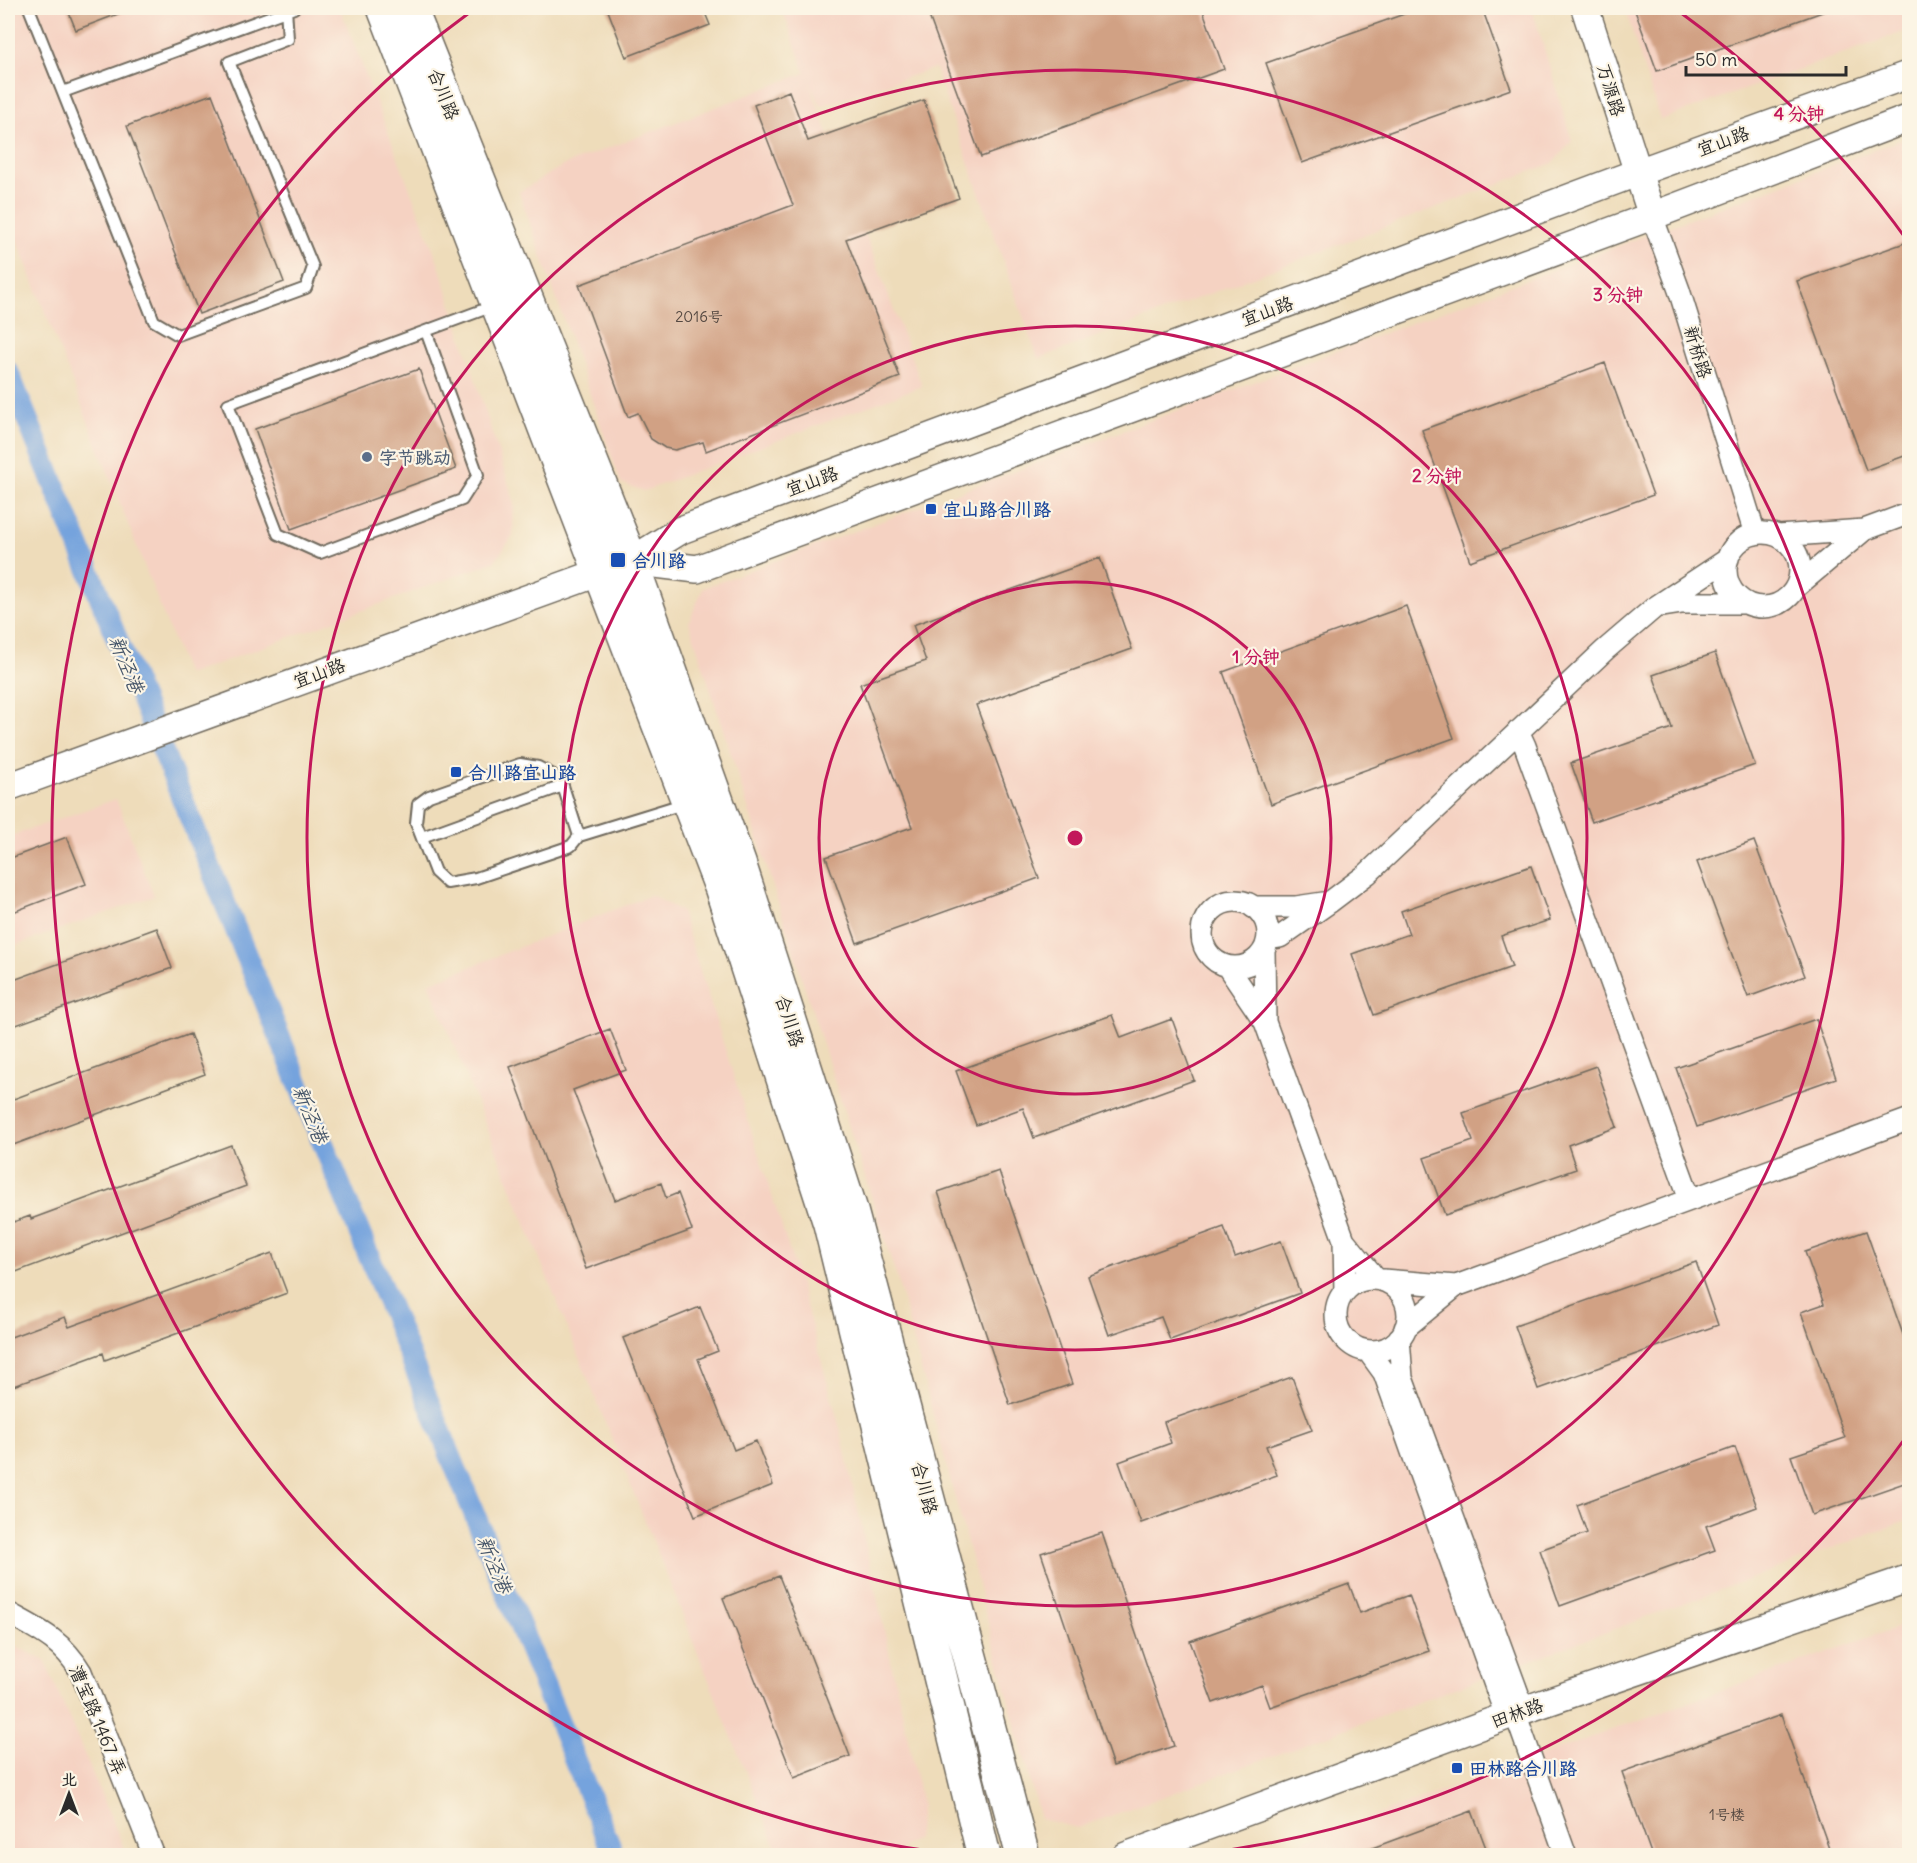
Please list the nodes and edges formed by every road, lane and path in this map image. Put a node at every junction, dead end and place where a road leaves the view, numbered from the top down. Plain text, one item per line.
1 (29, 8) edge
2 (289, 8) edge
3 (384, 8) edge
4 (410, 8) edge
5 (1585, 8) edge
6 (1910, 74) edge
7 (63, 92) junction
8 (1910, 118) edge
9 (1636, 173) junction
10 (1652, 216) junction
11 (499, 304) junction
12 (426, 331) junction
13 (1910, 513) edge
14 (1864, 530) junction
15 (1755, 534) junction
16 (1778, 536) junction
17 (1728, 559) junction
18 (616, 565) junction
19 (1797, 586) junction
20 (1746, 603) junction
21 (1654, 608) junction
22 (1518, 731) junction
23 (563, 786) junction
24 (8, 787) edge
25 (689, 802) junction
26 (579, 836) junction
27 (422, 837) junction
28 (1330, 902) junction
29 (1253, 907) junction
30 (1266, 944) junction
31 (1227, 966) junction
32 (1265, 1022) junction
33 (1910, 1119) edge
34 (1690, 1199) junction
35 (1344, 1240) junction
36 (1380, 1280) junction
37 (1456, 1286) junction
38 (1345, 1291) junction
39 (1402, 1333) junction
40 (1368, 1351) junction
41 (1910, 1578) edge
42 (8, 1613) edge
43 (1515, 1713) junction
44 (154, 1856) edge
45 (984, 1856) edge
46 (1023, 1856) edge
47 (1126, 1856) edge
48 (1566, 1856) edge

1 - 7 lane
2 - 7 lane
2 - 7 lane
3 - 11 main road, 合川路
4 - 18 main road, 合川路
5 - 9 street, 万源路
6 - 9 street, 宜山路
8 - 10 street, 宜山路
9 - 10 street, 新桥路
9 - 18 street, 宜山路
10 - 15 street, 新桥路
10 - 18 street, 宜山路
11 - 12 lane
11 - 18 main road, 合川路
12 - 12 lane
13 - 14 street
14 - 16 street
14 - 19 street
15 - 16 street
15 - 17 street
16 - 19 street
17 - 20 street
17 - 21 street
18 - 24 street, 宜山路
18 - 25 main road, 合川路
18 - 46 main road, 合川路
19 - 20 street
20 - 21 street
21 - 22 street
22 - 28 street
22 - 34 street
23 - 26 lane
23 - 27 lane
23 - 27 lane
25 - 26 lane
25 - 45 main road, 合川路
26 - 27 lane
28 - 29 street
28 - 30 street
29 - 30 street
29 - 31 street
30 - 31 street
30 - 32 street
31 - 32 street
32 - 35 street
33 - 34 street
34 - 37 street
35 - 36 street
35 - 38 street
36 - 37 street
36 - 38 street
36 - 39 street
37 - 39 street
38 - 40 street
39 - 40 street
39 - 43 street
40 - 43 street
41 - 43 street, 田林路
42 - 44 street, 漕宝路 1467 弄
43 - 47 street, 田林路
43 - 48 street

